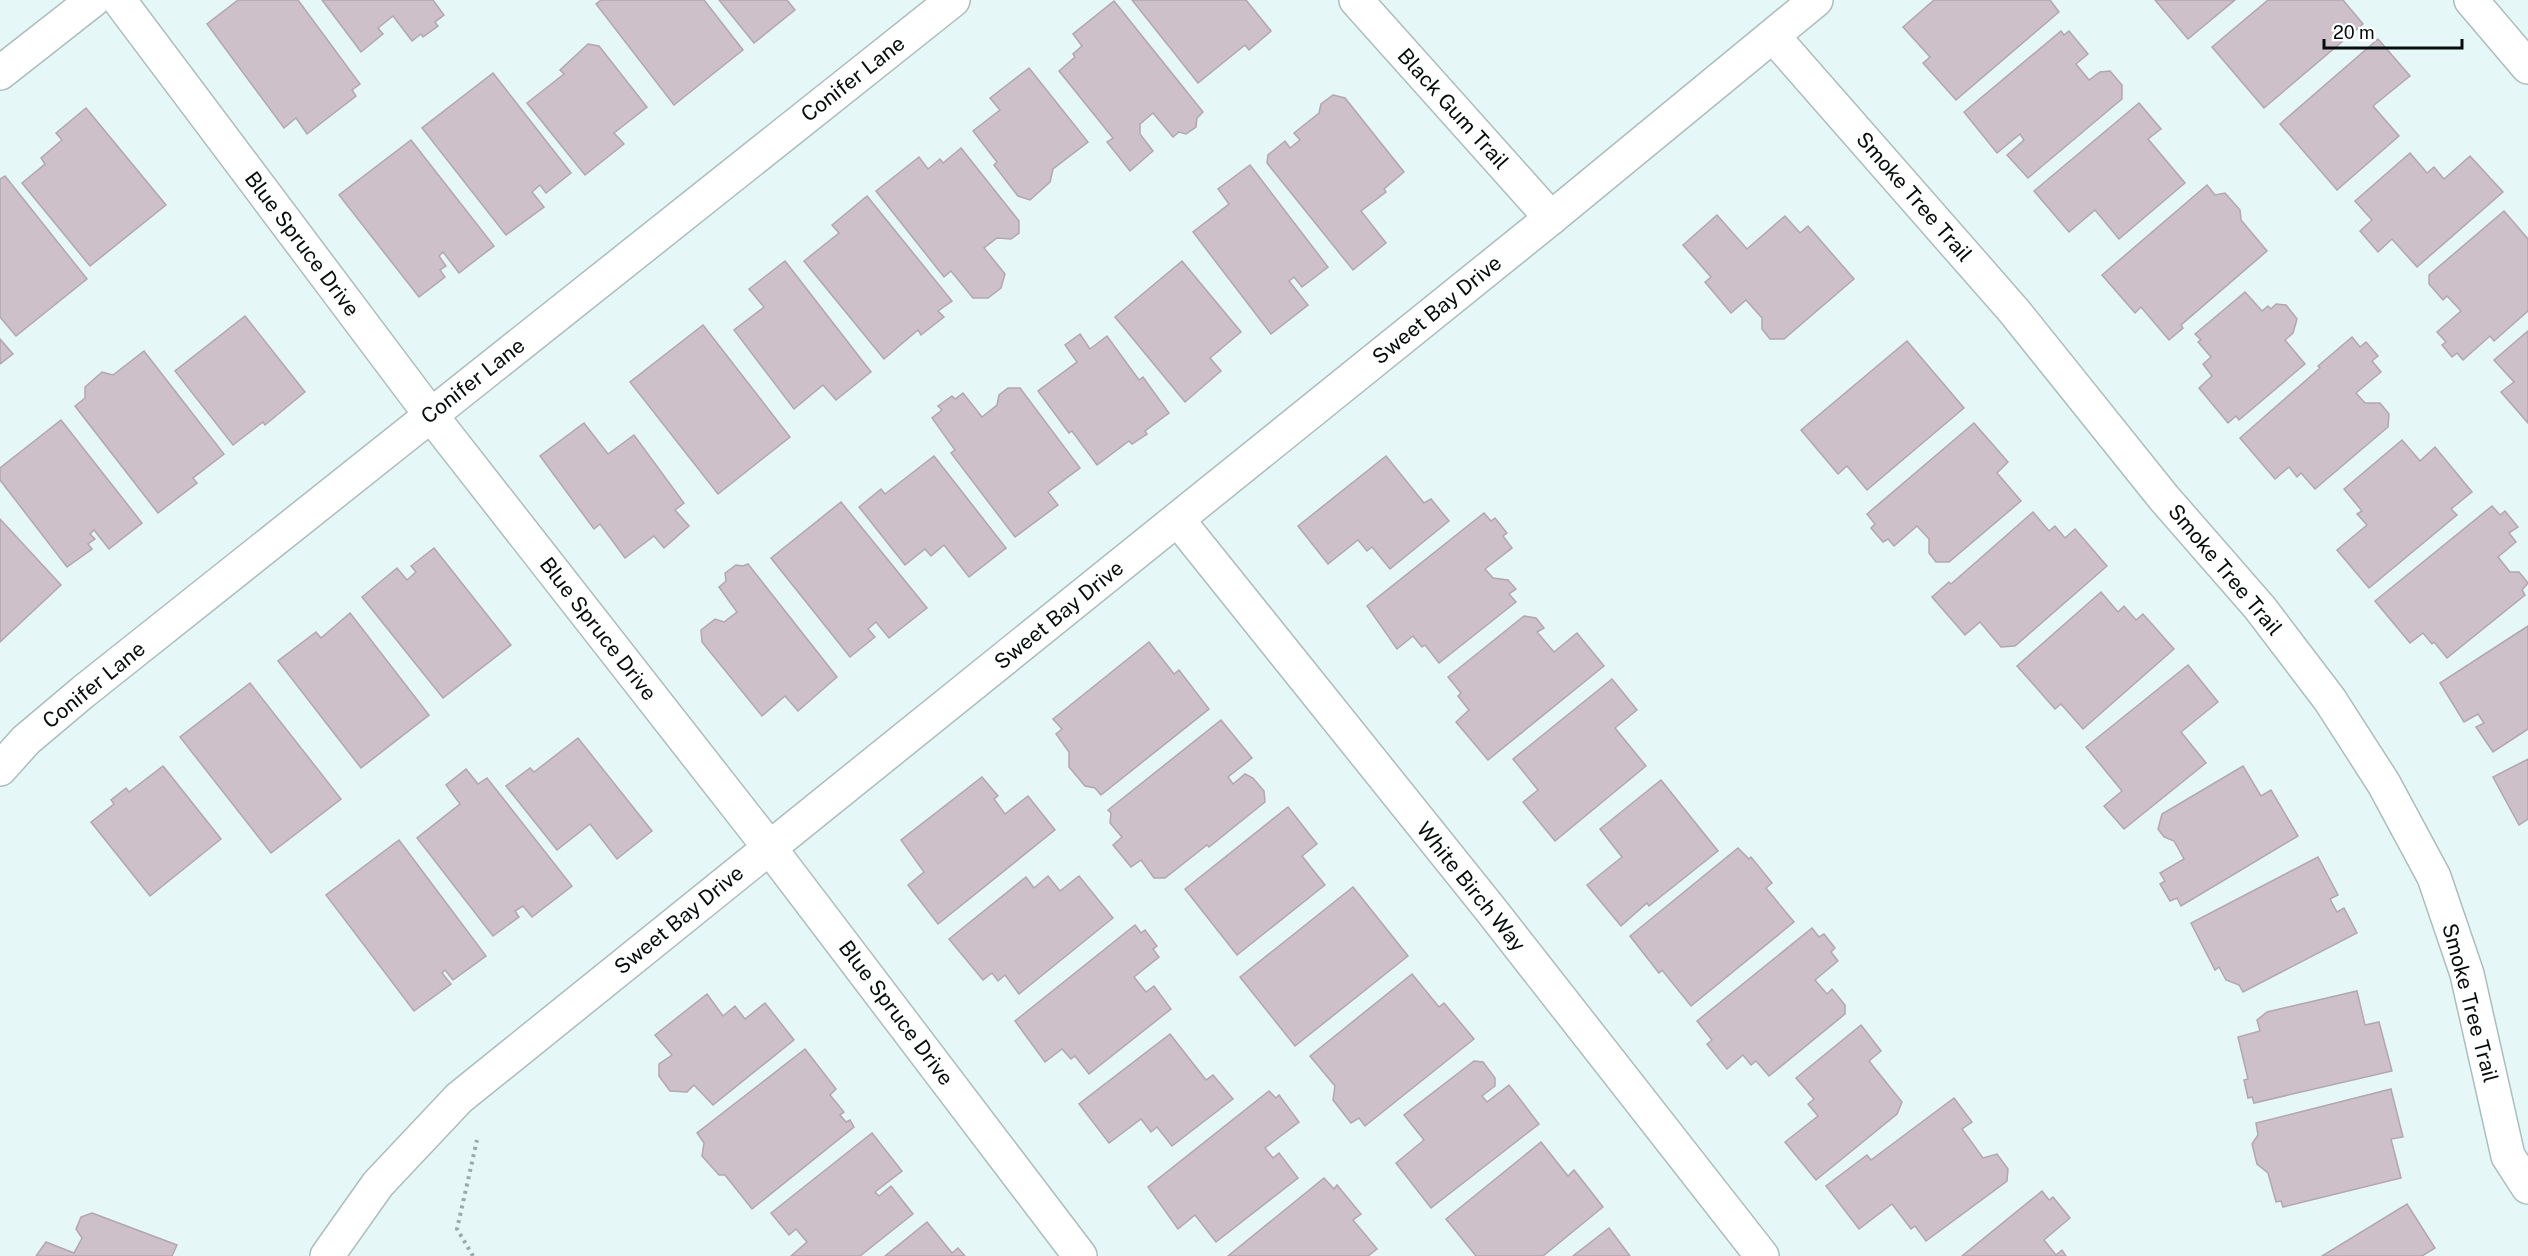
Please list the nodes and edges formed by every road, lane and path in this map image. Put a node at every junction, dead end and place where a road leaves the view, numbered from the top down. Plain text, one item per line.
1 (93, 0) edge
2 (119, 0) edge
3 (952, 0) edge
4 (1356, 0) edge
5 (1816, 0) edge
6 (2471, 0) edge
7 (1773, 36) junction
8 (2528, 67) edge
9 (0, 73) edge
10 (1551, 218) junction
11 (430, 414) junction
12 (1178, 520) junction
13 (0, 769) edge
14 (769, 847) junction
15 (459, 1098) junction
16 (2528, 1187) edge
17 (327, 1256) edge
18 (473, 1256) edge
19 (1080, 1256) edge
20 (1762, 1256) edge

1 - 9 street
2 - 11 street, Blue Spruce Drive
3 - 11 street, Conifer Lane
4 - 10 street, Black Gum Trail
5 - 7 street, Sweet Bay Drive
6 - 8 street
7 - 10 street, Sweet Bay Drive
7 - 16 street, Smoke Tree Trail
10 - 12 street, Sweet Bay Drive
11 - 13 street, Conifer Lane
11 - 14 street, Blue Spruce Drive
12 - 14 street, Sweet Bay Drive
12 - 20 street, White Birch Way
14 - 15 street, Sweet Bay Drive
14 - 19 street, Blue Spruce Drive
15 - 17 street, Sweet Bay Drive
15 - 18 path

